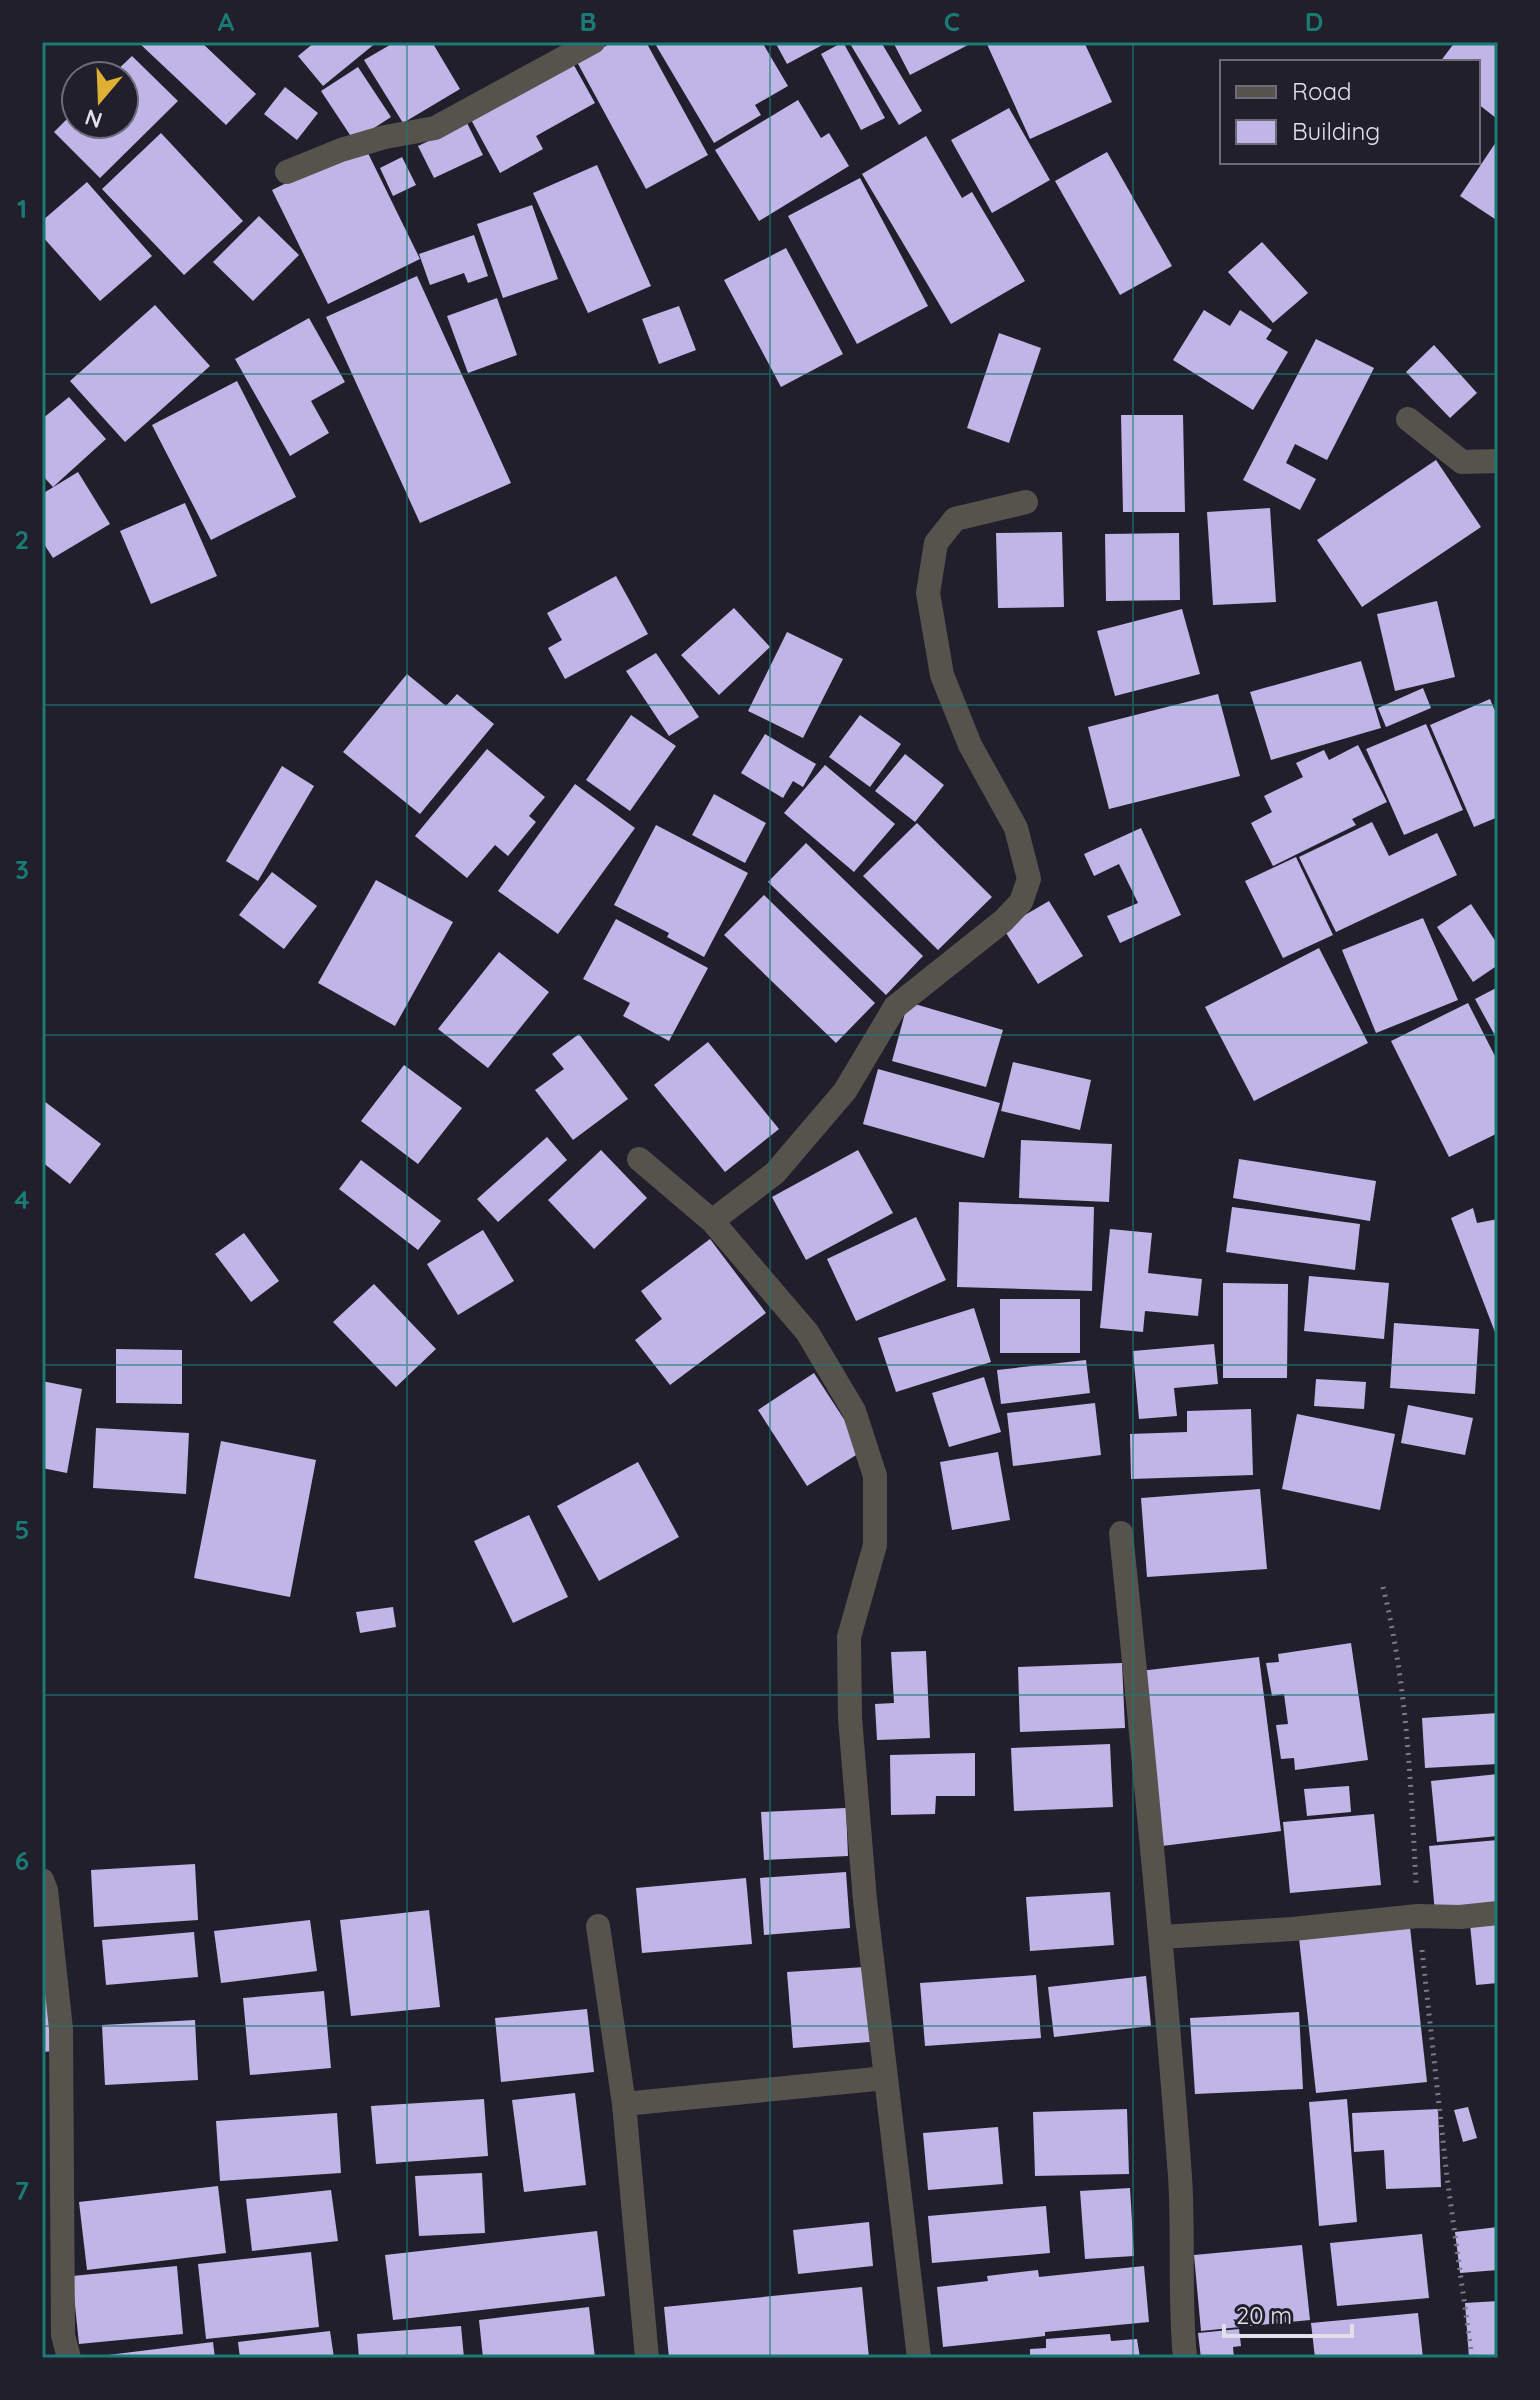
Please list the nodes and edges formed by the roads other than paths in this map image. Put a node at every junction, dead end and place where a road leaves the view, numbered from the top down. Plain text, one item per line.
1 (593, 42) edge
2 (287, 172) dead end
3 (1408, 419) dead end
4 (1498, 461) edge
5 (1026, 502) dead end
6 (639, 1159) dead end
7 (712, 1221) junction
8 (1121, 1533) dead end
9 (42, 1880) edge
10 (1498, 1913) edge
11 (598, 1926) dead end
12 (1161, 1937) junction
13 (51, 2078) edge
14 (886, 2078) junction
15 (624, 2104) junction
16 (58, 2343) edge
17 (647, 2358) edge
18 (919, 2358) edge
19 (1185, 2358) edge

1 - 2 street
3 - 4 street
5 - 7 street
6 - 7 street
7 - 14 street
8 - 12 street
9 - 13 street
10 - 12 street
11 - 15 street
12 - 19 street
13 - 16 street
14 - 15 street
14 - 18 street
15 - 17 street

